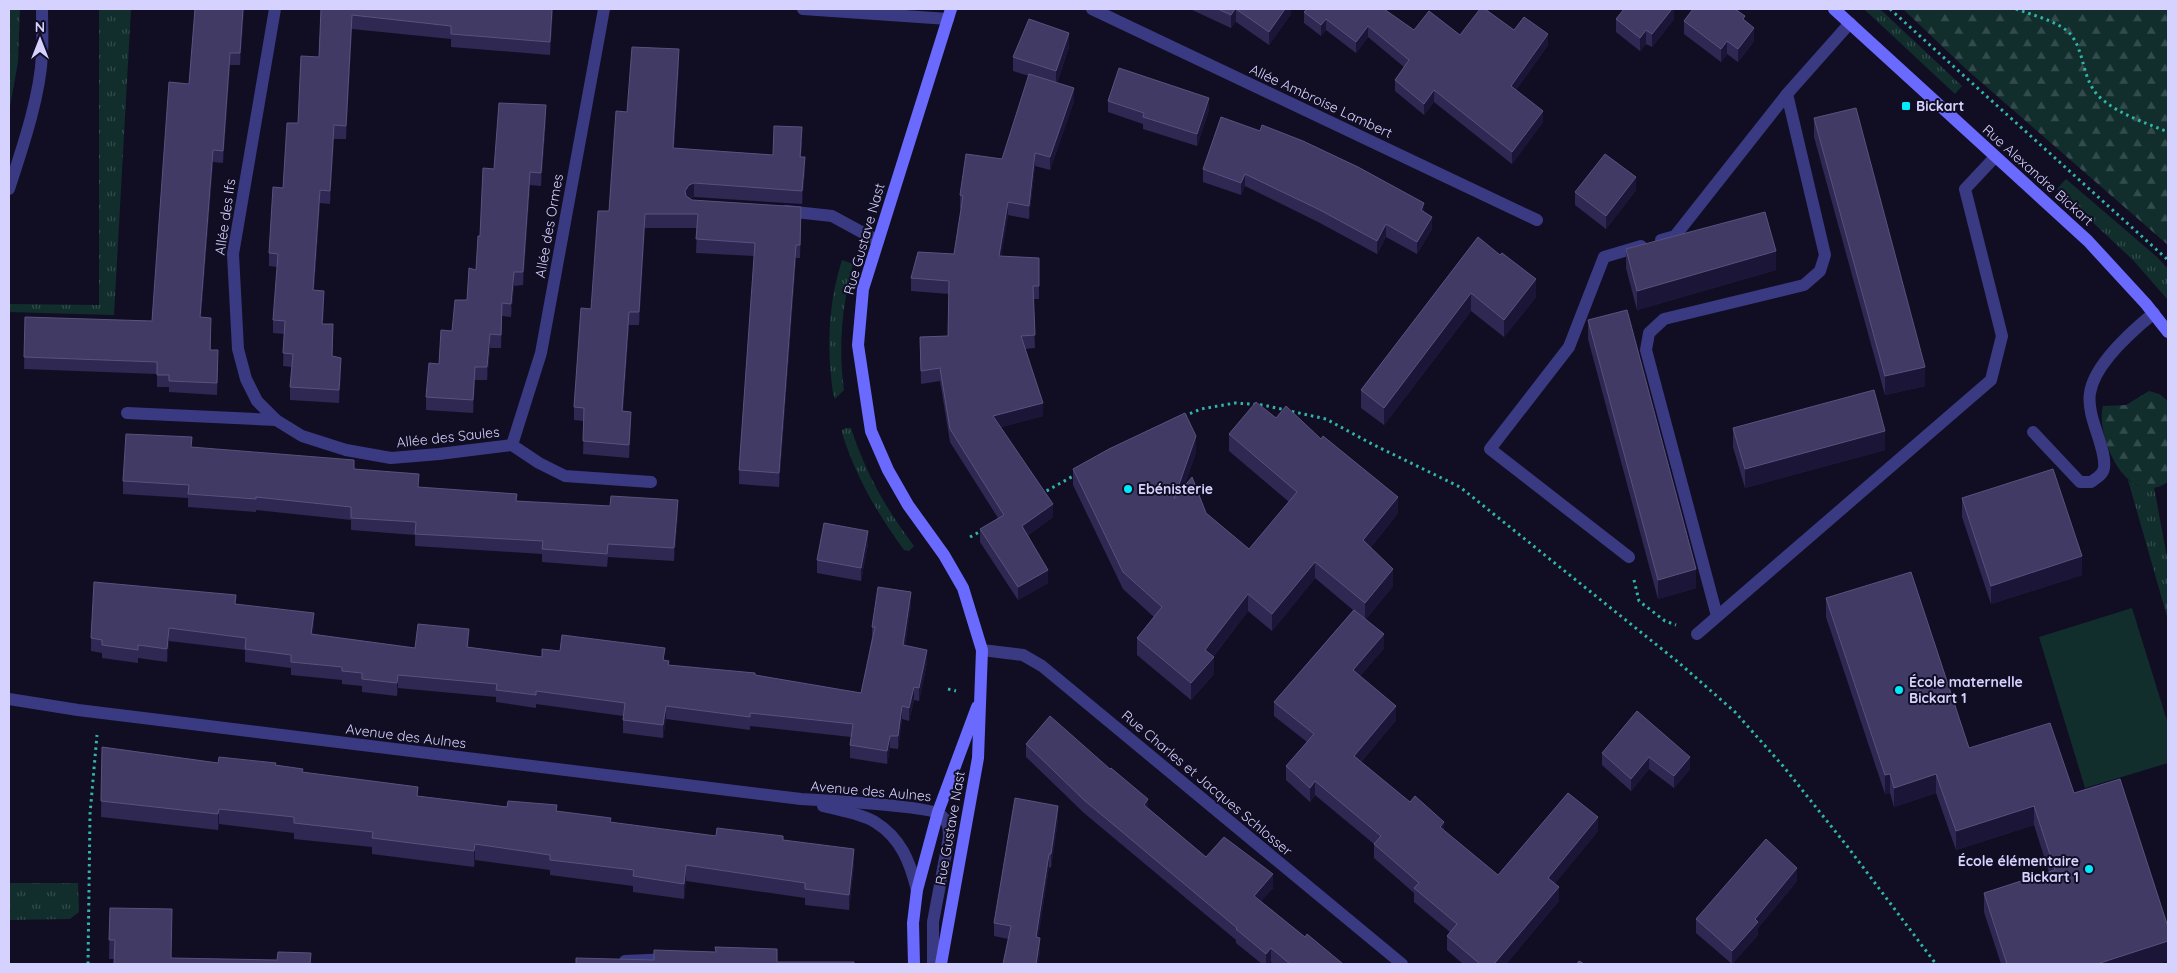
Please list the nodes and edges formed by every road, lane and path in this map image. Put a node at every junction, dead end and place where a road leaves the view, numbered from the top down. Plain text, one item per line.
1 (42, 9) edge
2 (275, 9) edge
3 (604, 9) edge
4 (803, 9) edge
5 (1092, 9) edge
6 (1834, 9) edge
7 (1890, 9) edge
8 (2016, 9) edge
9 (949, 14) edge
10 (1850, 23) junction
11 (1787, 94) junction
12 (2168, 132) edge
13 (1995, 157) junction
14 (9, 189) edge
15 (777, 211) edge
16 (1537, 220) dead end
17 (878, 241) junction
18 (2168, 260) edge
19 (2154, 313) junction
20 (2168, 332) edge
21 (127, 413) dead end
22 (1175, 419) edge
23 (276, 420) junction
24 (2033, 432) dead end
25 (512, 445) junction
26 (1083, 470) edge
27 (651, 482) dead end
28 (1040, 494) edge
29 (989, 526) edge
30 (970, 537) dead end
31 (1629, 556) joint
32 (1717, 616) junction
33 (1697, 634) joint
34 (982, 650) junction
35 (982, 696) junction
36 (9, 699) edge
37 (96, 713) junction
38 (801, 799) junction
39 (938, 812) junction
40 (917, 890) junction
41 (680, 959) edge
42 (611, 961) edge
43 (88, 964) edge
44 (914, 964) edge
45 (933, 964) edge
46 (941, 964) edge
47 (1402, 964) edge
48 (1936, 964) edge

1 - 14 street
2 - 23 street, Allée des Ifs
3 - 25 street, Allée des Ormes
4 - 9 street
5 - 16 street, Allée Ambroise Lambert
6 - 10 street, Rue Alexandre Bickart
7 - 18 path
8 - 12 path
9 - 17 street, Rue Gustave Nast
10 - 11 street
10 - 13 street, Rue Alexandre Bickart
11 - 31 street
11 - 32 street
13 - 19 street, Rue Alexandre Bickart
13 - 32 street
15 - 17 street
17 - 34 street, Rue Gustave Nast
19 - 20 street, Rue Alexandre Bickart
19 - 24 street
21 - 23 street, Allée des Saules
22 - 48 path
23 - 25 street, Allée des Saules
25 - 27 street, Allée des Saules
26 - 28 path
29 - 30 path
31 - 33 path
32 - 33 street
34 - 35 street, Rue Gustave Nast
34 - 47 street, Rue Charles et Jacques Schlosser
35 - 39 street, Rue Gustave Nast
35 - 46 street, Rue Gustave Nast
36 - 37 street, Avenue des Aulnes
37 - 38 street, Avenue des Aulnes
37 - 43 path
38 - 39 street, Avenue des Aulnes
38 - 40 street, Avenue des Aulnes
39 - 40 street, Rue Gustave Nast
39 - 45 street, Rue Gustave Nast
40 - 44 street, Rue Gustave Nast
41 - 42 street

